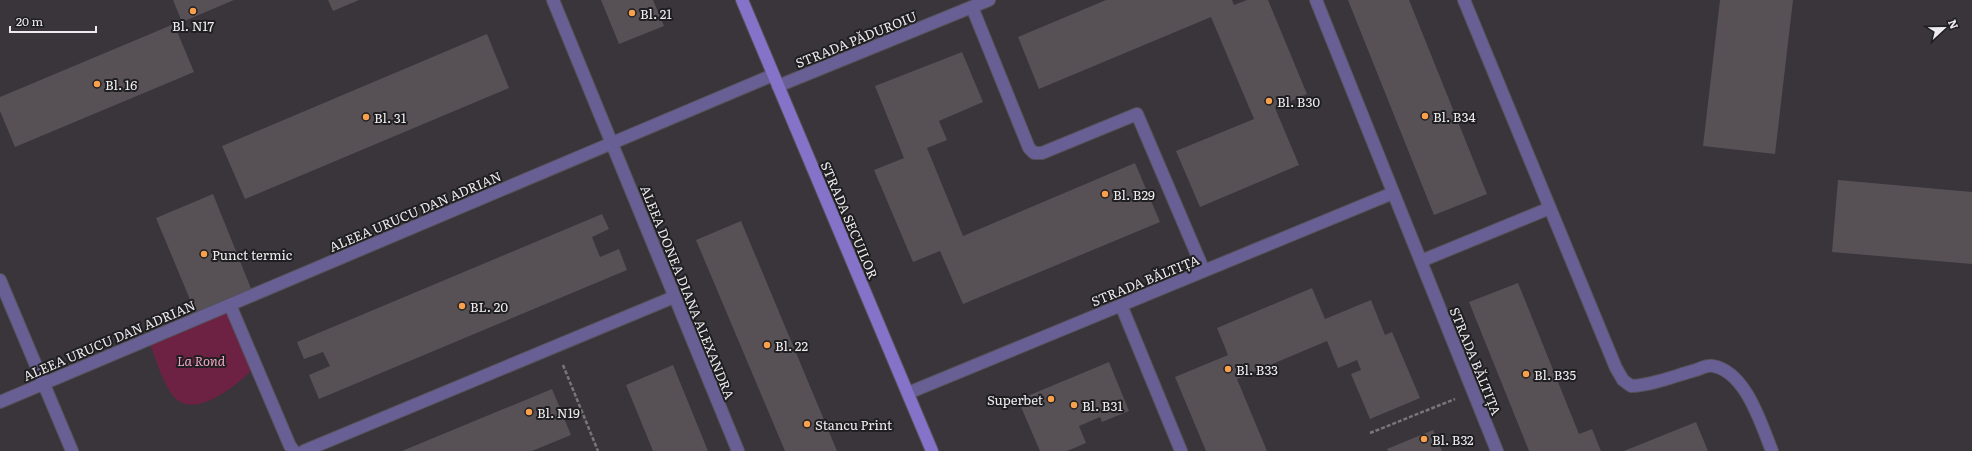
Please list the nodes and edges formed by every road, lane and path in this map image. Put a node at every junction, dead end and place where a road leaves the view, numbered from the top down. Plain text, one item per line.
1 (553, 0) edge
2 (742, 0) edge
3 (989, 0) edge
4 (1316, 0) edge
5 (1464, 0) edge
6 (972, 7) junction
7 (776, 80) junction
8 (611, 144) junction
9 (1393, 192) junction
10 (1550, 208) junction
11 (1420, 261) junction
12 (1204, 271) junction
13 (0, 280) edge
14 (674, 297) junction
15 (230, 304) junction
16 (1121, 305) junction
17 (556, 346) junction
18 (43, 383) junction
19 (1473, 392) junction
20 (908, 393) junction
21 (0, 402) edge
22 (1370, 433) dead end
23 (72, 451) edge
24 (294, 451) edge
25 (304, 451) edge
26 (598, 451) edge
27 (738, 451) edge
28 (932, 451) edge
29 (1181, 451) edge
30 (1497, 451) edge
31 (1772, 451) edge

1 - 8 street
2 - 7 street, STRADA SECUILOR
3 - 6 street, STRADA PĂDUROIU
4 - 9 street, STRADA BĂLTIȚA
5 - 10 street
6 - 7 street, STRADA PĂDUROIU
6 - 12 street
7 - 8 street, ALEEA URUCU DAN ADRIAN
7 - 20 street, STRADA SECUILOR
8 - 14 street, ALEEA DONEA DIANA ALEXANDRA
8 - 15 street, ALEEA URUCU DAN ADRIAN
9 - 11 street, STRADA BĂLTIȚA
9 - 12 street, STRADA BĂLTIȚA
10 - 11 street
10 - 31 street
11 - 19 street, STRADA BĂLTIȚA
12 - 16 street, STRADA BĂLTIȚA
13 - 18 street
14 - 17 street
14 - 27 street, ALEEA DONEA DIANA ALEXANDRA
15 - 18 street, ALEEA URUCU DAN ADRIAN
15 - 24 street
16 - 20 street, STRADA BĂLTIȚA
16 - 29 street
17 - 25 street
17 - 26 path
18 - 21 street, ALEEA URUCU DAN ADRIAN
18 - 23 street
19 - 22 path
19 - 30 street, STRADA BĂLTIȚA
20 - 28 street, STRADA SECUILOR

